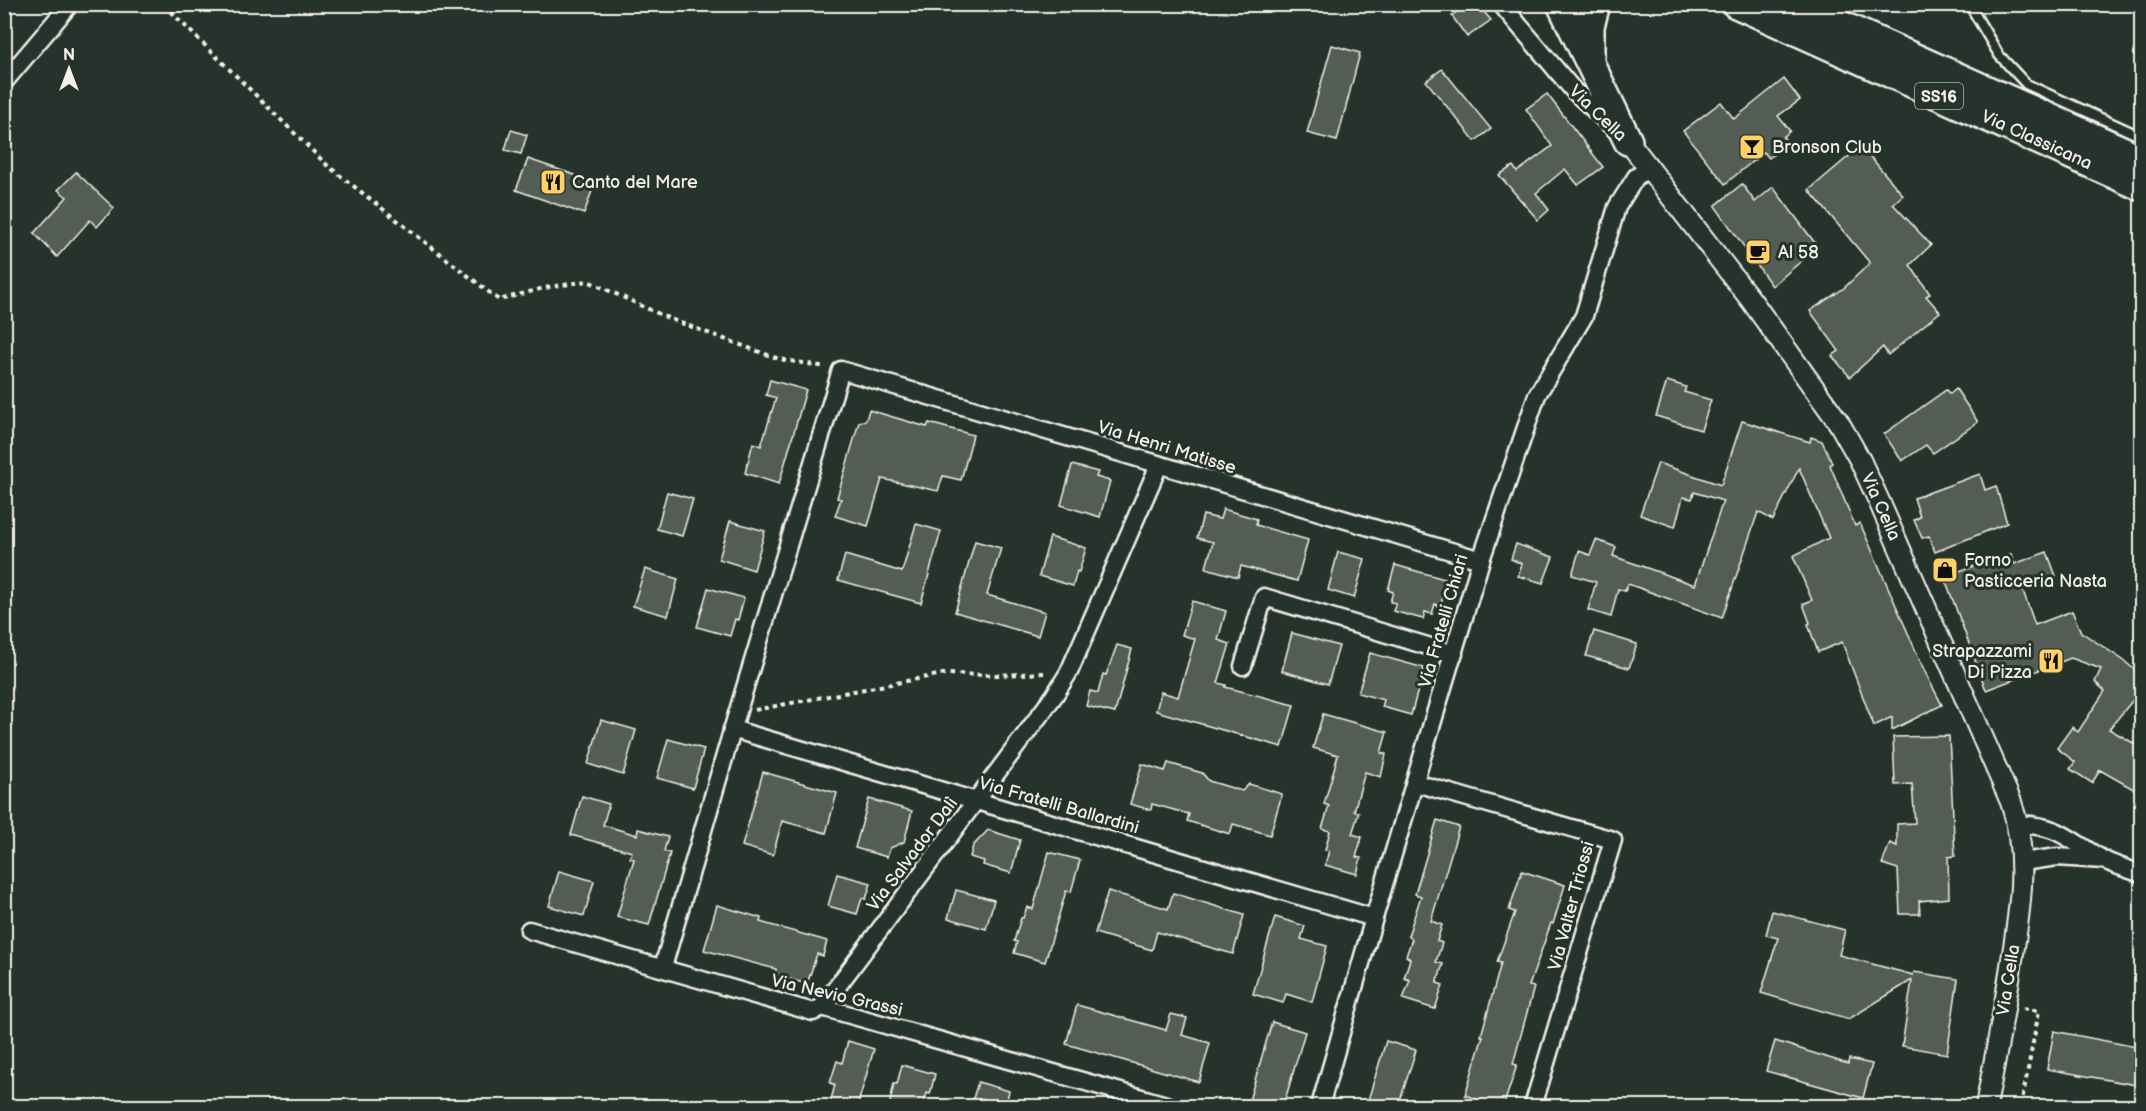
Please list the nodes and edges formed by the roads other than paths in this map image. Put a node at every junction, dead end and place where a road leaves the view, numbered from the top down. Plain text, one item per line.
1 (70, 4) edge
2 (1501, 4) edge
3 (1561, 4) edge
4 (1596, 4) edge
5 (1736, 4) edge
6 (1794, 4) edge
7 (1969, 4) edge
8 (1590, 66) junction
9 (4, 82) edge
10 (2142, 137) edge
11 (1628, 141) junction
12 (2142, 159) edge
13 (1649, 168) junction
14 (2142, 187) edge
15 (1159, 465) junction
16 (1481, 560) junction
17 (1454, 654) junction
18 (1243, 666) dead end
19 (735, 722) junction
20 (1416, 783) junction
21 (976, 801) junction
22 (2019, 825) junction
23 (2105, 860) junction
24 (2023, 862) junction
25 (2142, 874) edge
26 (1374, 918) junction
27 (529, 930) dead end
28 (663, 967) junction
29 (822, 1007) junction
30 (1170, 1107) edge
31 (1320, 1107) edge
32 (1533, 1107) edge
33 (1986, 1107) edge

1 - 9 street
2 - 11 street, Via Cella
3 - 8 highway
4 - 8 highway
5 - 14 highway, Via Classicana / SS16
6 - 12 highway, Via Classicana / SS16
7 - 10 lane
8 - 11 highway
11 - 13 street, Via Cella
13 - 16 street, Via Fratelli Chiari
13 - 22 street, Via Cella
15 - 16 street, Via Henri Matisse
15 - 19 street, Via Henri Matisse
15 - 21 street, Via Salvador Dalì
16 - 17 street, Via Fratelli Chiari
17 - 18 street
17 - 20 street, Via Fratelli Chiari
19 - 21 street, Via Fratelli Ballardini
19 - 28 street
20 - 26 street, Via Fratelli Chiari
20 - 32 street, Via Valter Triossi
21 - 26 street, Via Fratelli Ballardini
21 - 29 street, Via Salvador Dalì
22 - 23 street
22 - 24 street, Via Cella
23 - 24 street
23 - 25 street
24 - 33 street, Via Cella
26 - 31 street, Via Fratelli Chiari
27 - 28 street, Via Nevio Grassi
28 - 29 street, Via Nevio Grassi
29 - 30 street, Via Nevio Grassi

